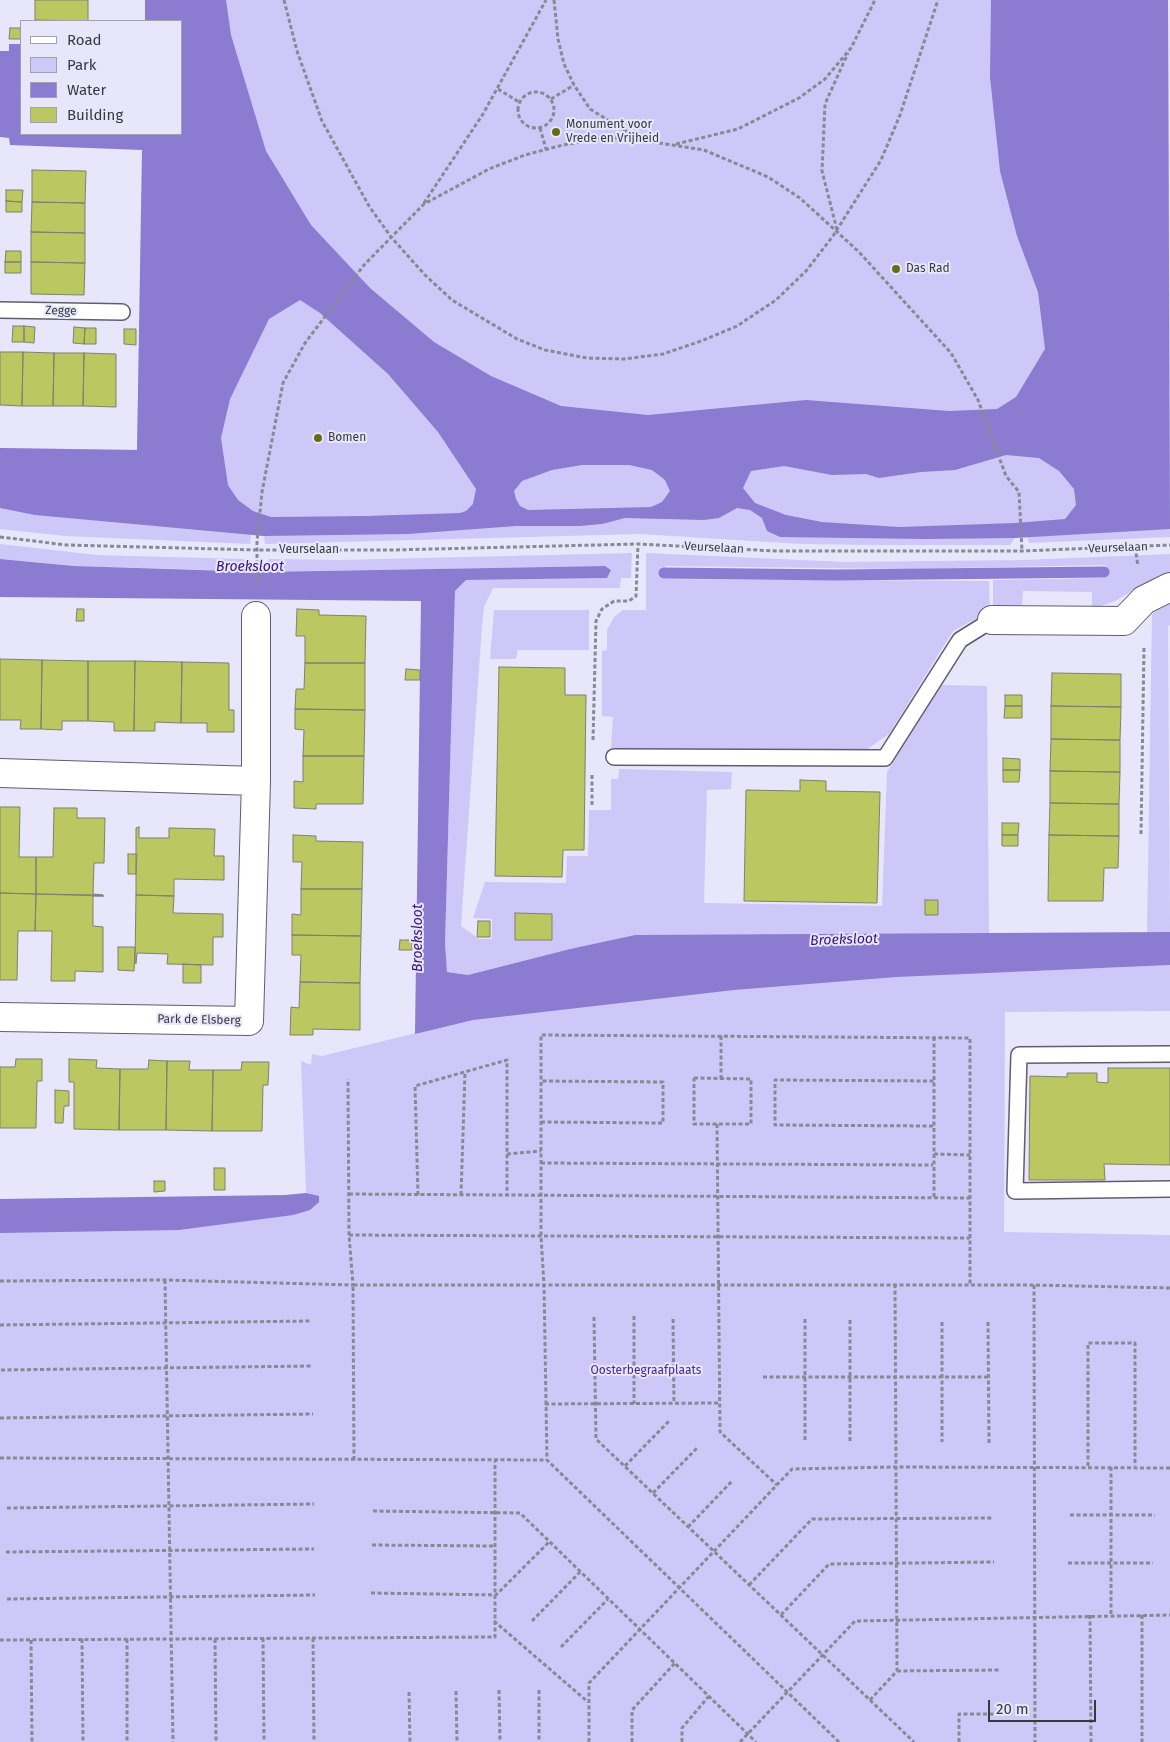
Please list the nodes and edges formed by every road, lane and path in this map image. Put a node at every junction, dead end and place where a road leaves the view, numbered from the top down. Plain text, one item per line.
1 (284, 0) edge
2 (546, 0) edge
3 (554, 0) edge
4 (875, 0) edge
5 (938, 0) edge
6 (851, 48) junction
7 (574, 85) junction
8 (498, 89) junction
9 (551, 99) junction
10 (520, 102) junction
11 (540, 128) junction
12 (640, 140) junction
13 (673, 144) junction
14 (546, 149) junction
15 (424, 204) junction
16 (837, 231) junction
17 (390, 237) junction
18 (0, 310) edge
19 (122, 312) dead end
20 (0, 537) edge
21 (638, 544) junction
22 (1170, 545) edge
23 (257, 550) junction
24 (1022, 552) junction
25 (257, 563) dead end
26 (1170, 587) edge
27 (1144, 600) junction
28 (256, 616) dead end
29 (992, 620) joint
30 (593, 745) dead end
31 (614, 757) dead end
32 (592, 765) dead end
33 (0, 773) edge
34 (256, 781) junction
35 (592, 805) dead end
36 (1141, 834) dead end
37 (0, 1017) edge
38 (721, 1036) junction
39 (934, 1037) junction
40 (1170, 1054) edge
41 (465, 1072) junction
42 (348, 1079) dead end
43 (721, 1079) junction
44 (541, 1081) junction
45 (934, 1081) junction
46 (541, 1122) junction
47 (717, 1124) junction
48 (934, 1126) junction
49 (541, 1151) junction
50 (507, 1154) junction
51 (934, 1154) junction
52 (970, 1155) junction
53 (541, 1163) junction
54 (718, 1164) junction
55 (933, 1165) junction
56 (1170, 1189) edge
57 (348, 1194) junction
58 (418, 1195) junction
59 (461, 1195) junction
60 (507, 1195) junction
61 (541, 1195) junction
62 (718, 1196) junction
63 (934, 1197) junction
64 (970, 1198) junction
65 (349, 1235) junction
66 (541, 1236) junction
67 (719, 1237) junction
68 (970, 1238) junction
69 (166, 1280) junction
70 (0, 1281) edge
71 (353, 1285) junction
72 (544, 1285) junction
73 (719, 1285) junction
74 (895, 1285) junction
75 (1034, 1285) junction
76 (970, 1286) junction
77 (1170, 1288) edge
78 (634, 1316) dead end
79 (594, 1317) dead end
80 (674, 1319) dead end
81 (805, 1319) dead end
82 (850, 1320) dead end
83 (312, 1321) dead end
84 (942, 1322) dead end
85 (988, 1322) dead end
86 (166, 1323) junction
87 (0, 1325) edge
88 (312, 1366) dead end
89 (167, 1368) junction
90 (1, 1370) edge
91 (763, 1377) dead end
92 (805, 1377) junction
93 (850, 1377) junction
94 (895, 1377) junction
95 (943, 1377) junction
96 (988, 1377) junction
97 (674, 1403) junction
98 (720, 1403) junction
99 (545, 1404) junction
100 (595, 1404) junction
101 (634, 1404) junction
102 (313, 1414) dead end
103 (168, 1415) junction
104 (0, 1418) edge
105 (670, 1420) dead end
106 (804, 1440) dead end
107 (850, 1441) dead end
108 (942, 1442) dead end
109 (989, 1443) dead end
110 (698, 1447) dead end
111 (0, 1458) edge
112 (168, 1459) junction
113 (354, 1460) junction
114 (547, 1460) junction
115 (495, 1461) junction
116 (625, 1466) junction
117 (1035, 1466) junction
118 (1088, 1466) junction
119 (1135, 1466) junction
120 (895, 1467) junction
121 (1111, 1467) junction
122 (1170, 1468) edge
123 (733, 1480) dead end
124 (777, 1485) junction
125 (653, 1493) junction
126 (314, 1504) dead end
127 (169, 1506) junction
128 (7, 1508) dead end
129 (373, 1511) dead end
130 (495, 1511) junction
131 (1070, 1515) dead end
132 (1111, 1515) junction
133 (1155, 1515) dead end
134 (895, 1517) junction
135 (992, 1518) dead end
136 (688, 1527) junction
137 (549, 1542) junction
138 (372, 1545) dead end
139 (495, 1546) junction
140 (314, 1549) dead end
141 (170, 1550) junction
142 (6, 1552) dead end
143 (714, 1552) junction
144 (895, 1562) junction
145 (994, 1562) dead end
146 (1068, 1563) dead end
147 (1111, 1563) junction
148 (1153, 1563) dead end
149 (580, 1572) junction
150 (749, 1585) junction
151 (679, 1588) junction
152 (371, 1593) dead end
153 (315, 1595) dead end
154 (496, 1595) junction
155 (170, 1597) junction
156 (7, 1599) dead end
157 (608, 1599) junction
158 (781, 1615) junction
159 (1090, 1615) junction
160 (1111, 1615) junction
161 (1170, 1615) edge
162 (1142, 1616) junction
163 (896, 1619) junction
164 (1035, 1619) junction
165 (494, 1621) junction
166 (532, 1621) dead end
167 (640, 1630) junction
168 (215, 1638) junction
169 (263, 1638) junction
170 (313, 1638) junction
171 (82, 1639) junction
172 (127, 1639) junction
173 (171, 1639) junction
174 (0, 1640) edge
175 (31, 1640) junction
176 (561, 1647) dead end
177 (823, 1655) junction
178 (675, 1664) junction
179 (1000, 1670) dead end
180 (897, 1671) junction
181 (499, 1690) dead end
182 (539, 1690) dead end
183 (456, 1691) dead end
184 (409, 1692) dead end
185 (788, 1692) junction
186 (709, 1696) junction
187 (870, 1700) junction
188 (588, 1702) junction
189 (1002, 1714) dead end
190 (748, 1734) junction
191 (32, 1742) edge
192 (83, 1742) edge
193 (127, 1742) edge
194 (172, 1742) edge
195 (216, 1742) edge
196 (264, 1742) edge
197 (314, 1742) edge
198 (410, 1742) edge
199 (457, 1742) edge
200 (500, 1742) edge
201 (539, 1742) edge
202 (589, 1742) edge
203 (632, 1742) edge
204 (682, 1742) edge
205 (740, 1742) edge
206 (756, 1742) edge
207 (839, 1742) edge
208 (914, 1742) edge
209 (959, 1742) edge
210 (1035, 1742) edge
211 (1091, 1742) edge
212 (1142, 1742) edge

1 - 17 path
2 - 8 path
3 - 7 path
4 - 6 path
5 - 16 path
6 - 13 path
6 - 16 path
7 - 9 path
7 - 12 path
8 - 10 path
8 - 15 path
9 - 10 path
9 - 11 path
10 - 11 path
11 - 14 path
12 - 13 path
12 - 14 path
13 - 16 path
14 - 15 path
15 - 17 path
16 - 17 path
16 - 24 path
17 - 23 path
18 - 19 lane, Zegge
20 - 23 path, Veurselaan
21 - 23 path, Veurselaan
21 - 24 path, Veurselaan
21 - 30 path
22 - 24 path, Veurselaan
23 - 25 path
26 - 27 street
27 - 29 street
27 - 36 path
28 - 34 street, Park de Elsberg
29 - 31 lane
32 - 35 path
33 - 34 street
34 - 37 street, Park de Elsberg
38 - 39 path
38 - 43 path
38 - 44 path
39 - 45 path
39 - 52 path
40 - 56 lane
41 - 50 path
41 - 58 path
41 - 59 path
42 - 57 path
43 - 47 path
43 - 47 path
44 - 46 path
44 - 46 path
45 - 48 path
45 - 48 path
46 - 49 path
47 - 54 path
48 - 51 path
49 - 50 path
49 - 53 path
50 - 60 path
51 - 52 path
51 - 55 path
52 - 64 path
53 - 54 path
53 - 61 path
54 - 55 path
54 - 62 path
55 - 63 path
57 - 58 path
57 - 65 path
58 - 59 path
59 - 60 path
60 - 61 path
61 - 62 path
61 - 66 path
62 - 63 path
62 - 67 path
63 - 64 path
64 - 68 path
65 - 66 path
65 - 71 path
66 - 67 path
66 - 72 path
67 - 68 path
67 - 73 path
68 - 76 path
69 - 70 path
69 - 71 path
69 - 86 path
71 - 72 path
71 - 113 path
72 - 73 path
72 - 99 path
73 - 74 path
73 - 98 path
74 - 76 path
74 - 94 path
75 - 76 path
75 - 77 path
75 - 117 path
78 - 101 path
79 - 100 path
80 - 97 path
81 - 92 path
82 - 93 path
83 - 86 path
84 - 95 path
85 - 96 path
86 - 87 path
86 - 89 path
88 - 89 path
89 - 90 path
89 - 103 path
91 - 92 path
92 - 93 path
92 - 106 path
93 - 94 path
93 - 107 path
94 - 95 path
94 - 120 path
95 - 96 path
95 - 108 path
96 - 109 path
97 - 98 path
97 - 101 path
98 - 124 path
99 - 100 path
99 - 114 path
100 - 101 path
100 - 116 path
102 - 103 path
103 - 104 path
103 - 112 path
105 - 116 path
110 - 125 path
111 - 112 path
112 - 113 path
112 - 127 path
113 - 115 path
114 - 115 path
114 - 151 path
115 - 130 path
116 - 125 path
117 - 118 path
117 - 120 path
117 - 164 path
118 - 119 path
118 - 121 path
119 - 121 path
119 - 122 path
120 - 124 path
120 - 134 path
121 - 132 path
123 - 136 path
124 - 143 path
125 - 136 path
126 - 127 path
127 - 128 path
127 - 141 path
129 - 130 path
130 - 137 path
130 - 139 path
131 - 132 path
132 - 133 path
132 - 147 path
134 - 135 path
134 - 144 path
134 - 150 path
136 - 143 path
137 - 149 path
137 - 154 path
138 - 139 path
139 - 154 path
140 - 141 path
141 - 142 path
141 - 155 path
143 - 150 path
143 - 151 path
144 - 145 path
144 - 158 path
144 - 163 path
146 - 147 path
147 - 148 path
147 - 160 path
149 - 157 path
149 - 166 path
150 - 158 path
151 - 167 path
151 - 185 path
152 - 154 path
153 - 155 path
154 - 165 path
155 - 156 path
155 - 173 path
157 - 167 path
157 - 176 path
158 - 177 path
159 - 160 path
159 - 164 path
159 - 211 path
160 - 162 path
161 - 162 path
162 - 212 path
163 - 164 path
163 - 177 path
163 - 180 path
164 - 210 path
165 - 170 path
165 - 188 path
167 - 178 path
167 - 188 path
168 - 169 path
168 - 173 path
168 - 195 path
169 - 170 path
169 - 196 path
170 - 197 path
171 - 172 path
171 - 175 path
171 - 192 path
172 - 173 path
172 - 193 path
173 - 194 path
174 - 175 path
175 - 191 path
177 - 185 path
177 - 187 path
178 - 186 path
178 - 203 path
179 - 180 path
180 - 187 path
181 - 200 path
182 - 201 path
183 - 199 path
184 - 198 path
185 - 190 path
185 - 207 path
186 - 190 path
186 - 204 path
187 - 208 path
188 - 202 path
189 - 209 path
190 - 205 path
190 - 206 path

